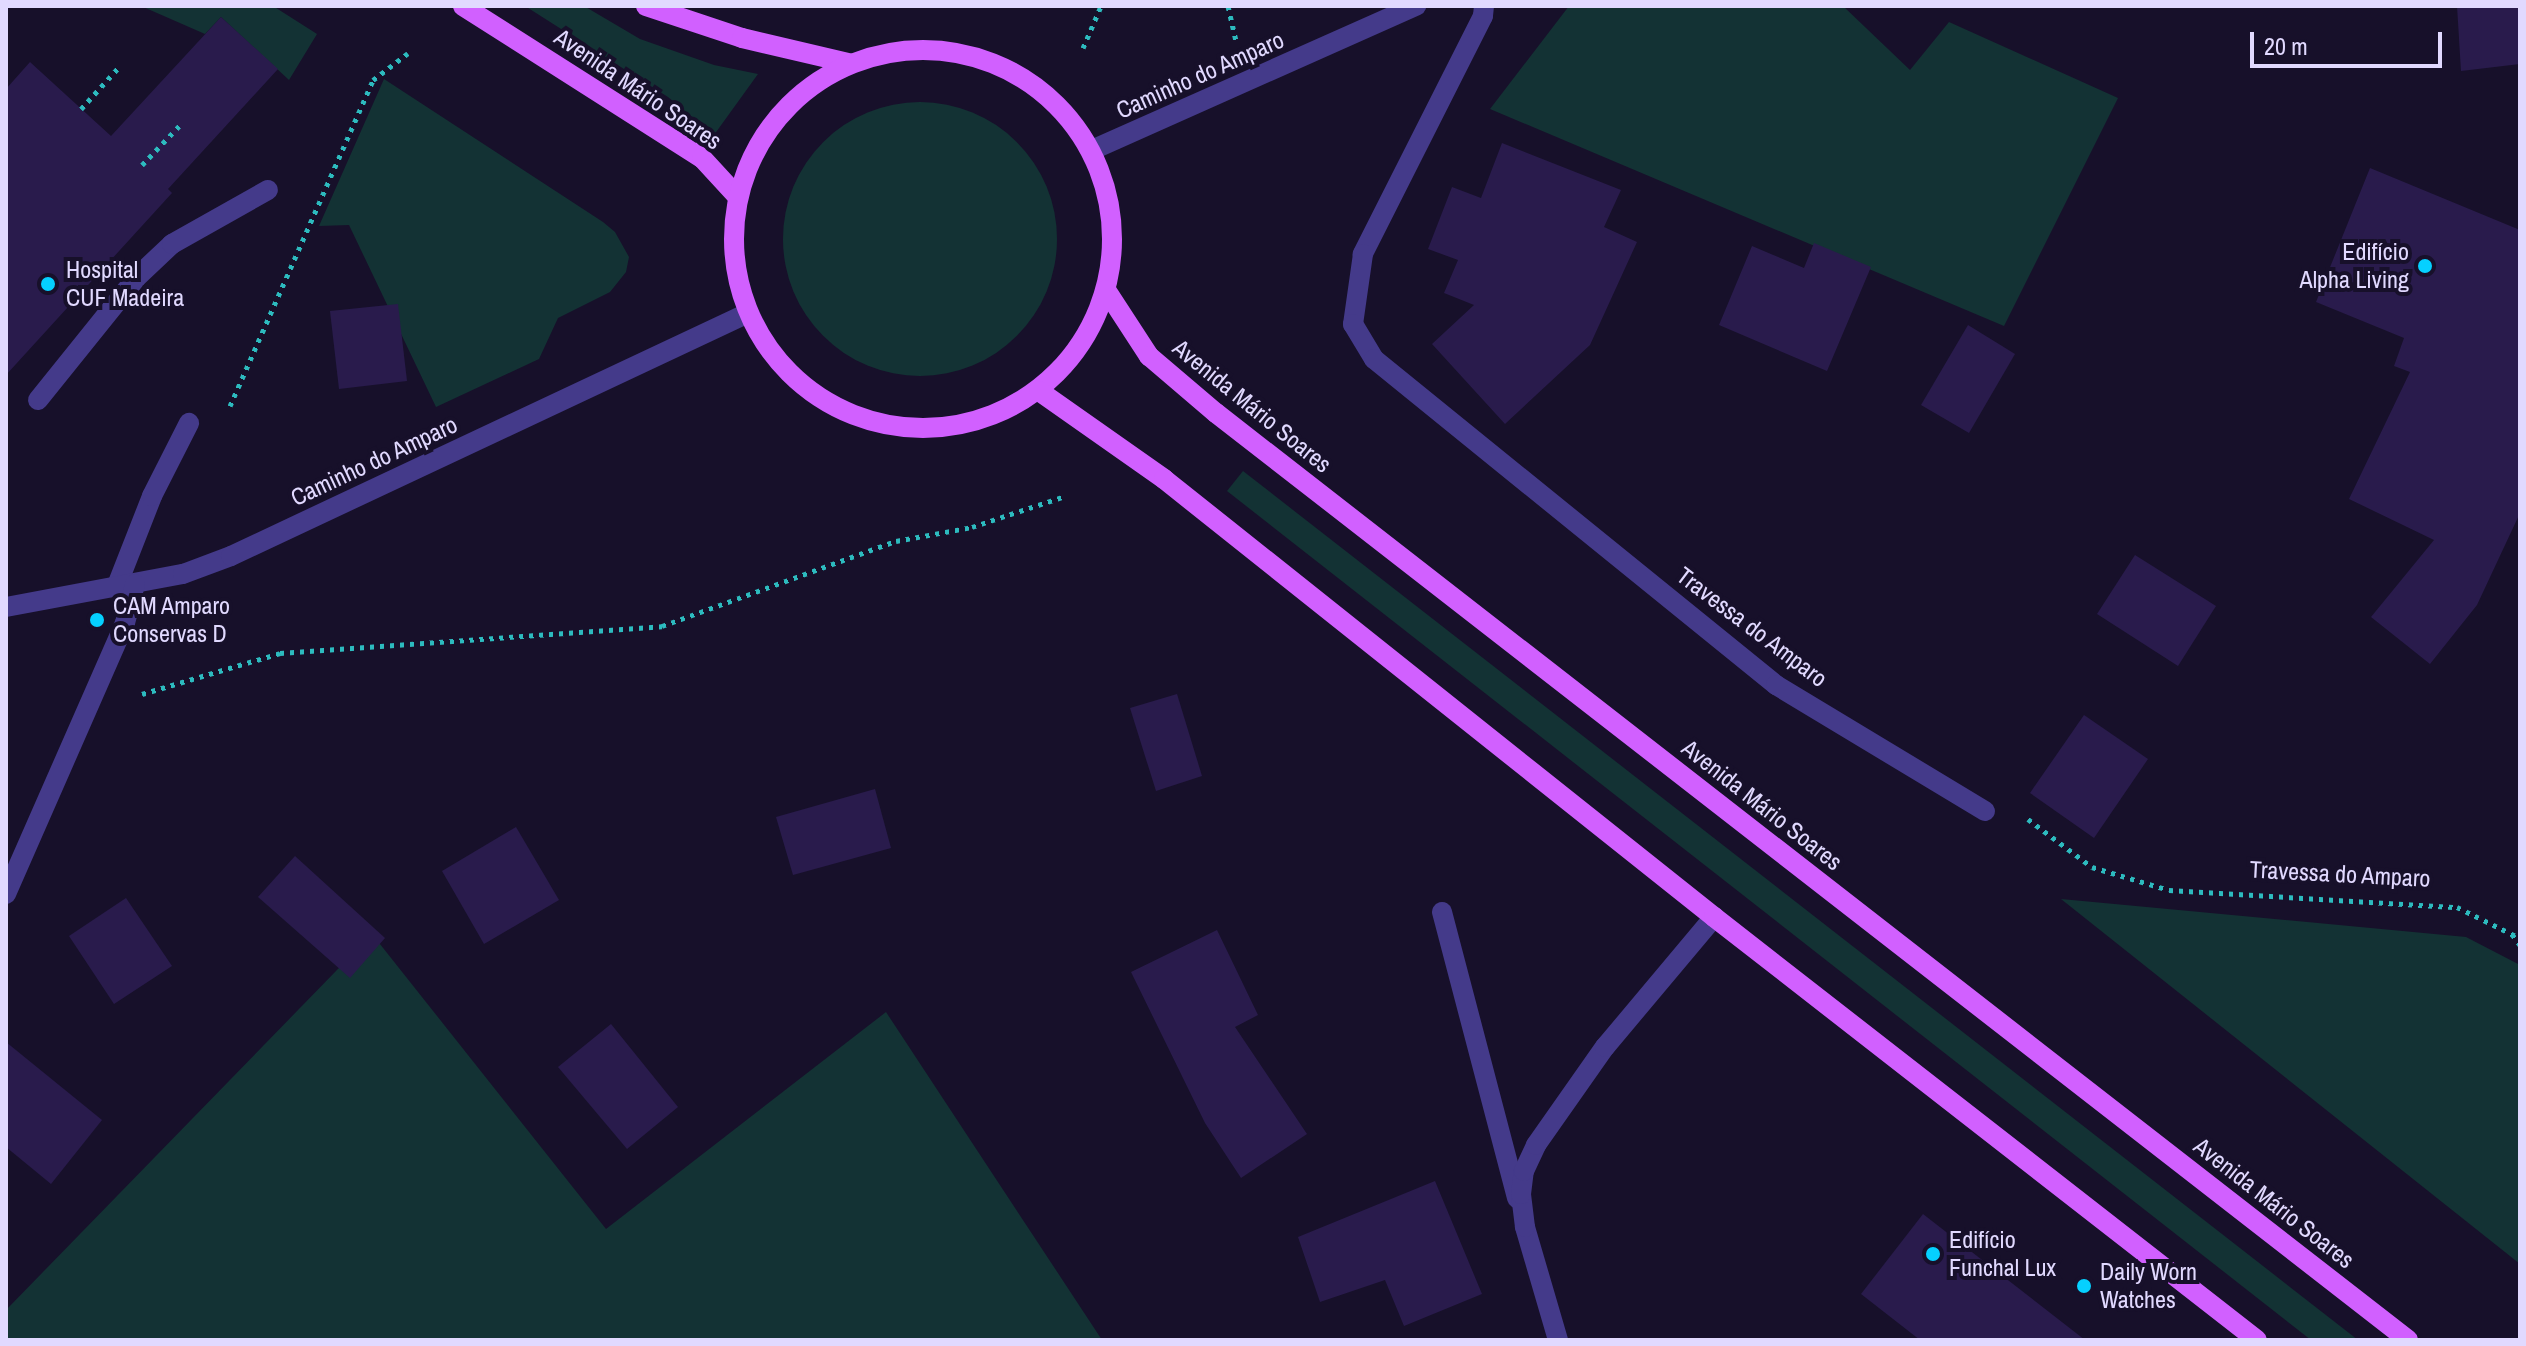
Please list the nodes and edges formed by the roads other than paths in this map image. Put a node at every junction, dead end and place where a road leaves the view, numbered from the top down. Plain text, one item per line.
1 (463, 6) edge
2 (646, 6) edge
3 (1416, 6) edge
4 (1484, 6) edge
5 (849, 63) junction
6 (1092, 150) junction
7 (268, 190) dead end
8 (737, 196) junction
9 (1106, 290) junction
10 (748, 313) junction
11 (1039, 391) junction
12 (38, 400) dead end
13 (189, 423) dead end
14 (125, 586) junction
15 (6, 607) edge
16 (1985, 811) road end
17 (6, 894) edge
18 (1442, 912) dead end
19 (1714, 917) junction
20 (1525, 1227) junction
21 (1558, 1340) edge
22 (2257, 1340) edge
23 (2408, 1340) edge

1 - 8 main road, Avenida Mário Soares
2 - 5 main road
3 - 6 street, Caminho do Amparo
4 - 16 street, Travessa do Amparo
5 - 6 main road
5 - 8 main road
6 - 9 main road
7 - 12 street
8 - 10 main road
9 - 11 main road
9 - 23 main road, Avenida Mário Soares
10 - 11 main road
10 - 14 street, Caminho do Amparo
11 - 19 main road
13 - 14 street
14 - 15 street, Caminho do Amparo
14 - 17 street
18 - 20 street
19 - 20 street
19 - 22 main road
20 - 21 street

